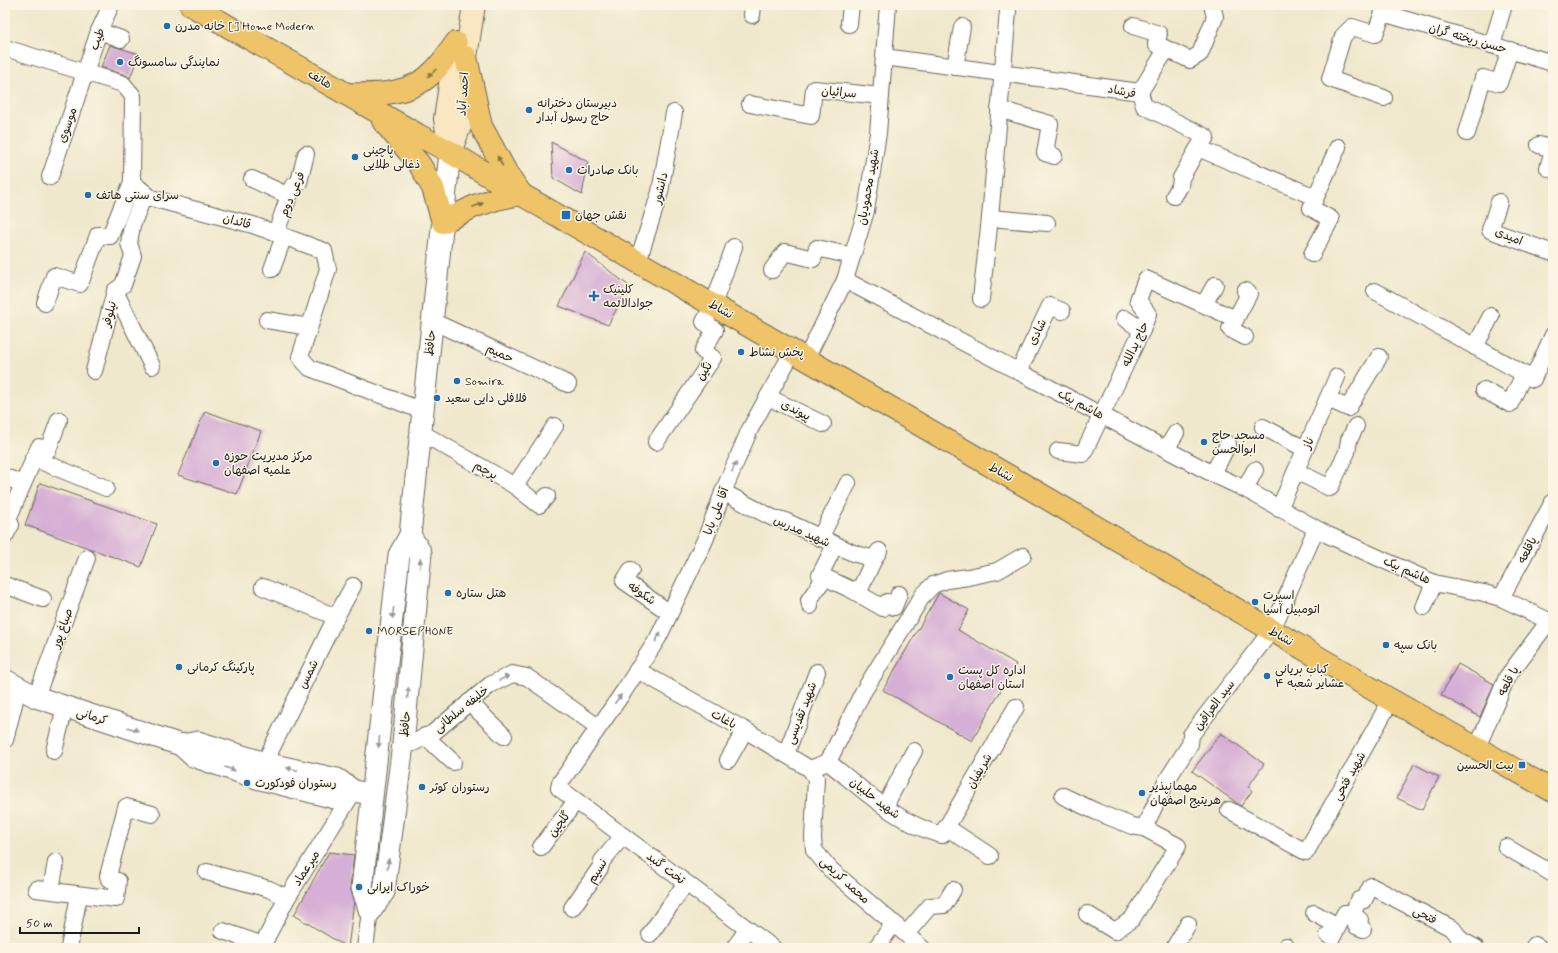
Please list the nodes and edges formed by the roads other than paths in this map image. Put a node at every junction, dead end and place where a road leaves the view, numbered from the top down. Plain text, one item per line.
1 (111, 5) edge
2 (191, 5) edge
3 (464, 5) edge
4 (474, 5) edge
5 (852, 5) edge
6 (888, 5) edge
7 (1212, 5) edge
8 (1504, 5) edge
9 (1383, 9) edge
10 (1008, 11) dead end
11 (849, 24) dead end
12 (1133, 26) dead end
13 (962, 27) dead end
14 (100, 31) junction
15 (122, 39) dead end
16 (1492, 45) junction
17 (5, 48) edge
18 (461, 50) junction
19 (1166, 50) junction
20 (1510, 50) junction
21 (884, 58) junction
22 (1553, 63) edge
23 (955, 67) junction
24 (85, 73) junction
25 (1002, 74) junction
26 (1140, 92) junction
27 (348, 94) junction
28 (881, 96) junction
29 (1384, 98) dead end
30 (750, 104) dead end
31 (372, 109) junction
32 (999, 109) junction
33 (674, 113) dead end
34 (1468, 133) dead end
35 (1338, 147) dead end
36 (1198, 148) junction
37 (1548, 148) edge
38 (450, 152) junction
39 (306, 154) dead end
40 (1054, 156) dead end
41 (1553, 170) edge
42 (50, 178) dead end
43 (252, 179) dead end
44 (132, 182) junction
45 (145, 193) junction
46 (521, 194) junction
47 (289, 196) junction
48 (1174, 196) dead end
49 (1315, 197) junction
50 (1499, 202) dead end
51 (990, 218) junction
52 (443, 222) junction
53 (1047, 223) dead end
54 (280, 235) junction
55 (734, 247) dead end
56 (1553, 252) edge
57 (1312, 254) dead end
58 (852, 256) junction
59 (638, 261) junction
60 (272, 269) dead end
61 (772, 270) dead end
62 (845, 280) junction
63 (1216, 285) dead end
64 (115, 291) junction
65 (1245, 291) dead end
66 (1375, 291) dead end
67 (981, 299) dead end
68 (45, 304) dead end
69 (1204, 304) junction
70 (713, 305) junction
71 (1062, 310) dead end
72 (1491, 316) dead end
73 (1124, 318) dead end
74 (1236, 318) junction
75 (267, 320) dead end
76 (432, 322) junction
77 (309, 327) junction
78 (1142, 330) junction
79 (1553, 335) edge
80 (1245, 337) dead end
81 (1475, 347) junction
82 (799, 355) junction
83 (1379, 357) dead end
84 (152, 366) dead end
85 (94, 371) dead end
86 (1019, 371) junction
87 (1524, 374) junction
88 (1337, 377) dead end
89 (568, 384) dead end
90 (1484, 390) dead end
91 (768, 397) junction
92 (1328, 399) junction
93 (423, 411) junction
94 (1101, 415) junction
95 (59, 420) dead end
96 (823, 424) dead end
97 (555, 426) dead end
98 (1356, 426) dead end
99 (1263, 427) dead end
100 (420, 432) junction
101 (1176, 433) dead end
102 (656, 442) dead end
103 (1228, 444) dead end
104 (1166, 449) junction
105 (1306, 449) junction
106 (1058, 451) dead end
107 (33, 458) junction
108 (1255, 470) dead end
109 (1296, 471) junction
110 (1213, 474) junction
111 (5, 477) edge
112 (848, 483) dead end
113 (22, 484) junction
114 (515, 486) junction
115 (106, 488) dead end
116 (1245, 489) junction
117 (724, 492) junction
118 (547, 496) dead end
119 (1553, 502) edge
120 (1279, 509) junction
121 (1316, 529) junction
122 (410, 535) junction
123 (5, 536) edge
124 (820, 538) junction
125 (835, 545) junction
126 (1023, 556) dead end
127 (88, 558) dead end
128 (632, 570) dead end
129 (825, 577) junction
130 (1434, 583) junction
131 (5, 585) edge
132 (353, 586) dead end
133 (264, 587) dead end
134 (899, 594) dead end
135 (853, 595) junction
136 (1501, 598) junction
137 (43, 599) dead end
138 (810, 606) dead end
139 (1424, 607) dead end
140 (670, 613) junction
141 (336, 617) junction
142 (1551, 622) edge
143 (1272, 630) junction
144 (637, 670) junction
145 (816, 672) dead end
146 (20, 689) edge
147 (1392, 700) junction
148 (469, 702) junction
149 (65, 707) junction
150 (1016, 707) dead end
151 (598, 727) junction
152 (745, 730) junction
153 (425, 736) junction
154 (504, 736) dead end
155 (5, 740) edge
156 (403, 744) junction
157 (1477, 748) junction
158 (54, 751) dead end
159 (914, 751) dead end
160 (786, 754) junction
161 (728, 760) dead end
162 (453, 762) dead end
163 (828, 762) junction
164 (810, 769) junction
165 (261, 770) junction
166 (1553, 791) edge
167 (364, 793) junction
168 (1063, 796) dead end
169 (576, 801) junction
170 (885, 806) junction
171 (1229, 810) dead end
172 (152, 814) dead end
173 (1144, 828) junction
174 (944, 831) junction
175 (623, 836) junction
176 (541, 847) dead end
177 (1506, 847) dead end
178 (990, 856) dead end
179 (56, 862) dead end
180 (207, 872) dead end
181 (1553, 874) edge
182 (686, 883) junction
183 (954, 890) dead end
184 (79, 895) junction
185 (287, 898) junction
186 (572, 908) dead end
187 (370, 912) junction
188 (1314, 913) dead end
189 (1087, 914) dead end
190 (1352, 914) junction
191 (894, 924) junction
192 (1188, 924) dead end
193 (748, 929) junction
194 (1363, 929) dead end
195 (223, 931) dead end
196 (650, 934) dead end
197 (906, 934) junction
198 (262, 947) edge
199 (69, 948) edge
200 (365, 948) edge
201 (734, 948) edge
202 (773, 948) edge
203 (876, 948) edge
204 (922, 948) edge
205 (1174, 948) edge
206 (1476, 948) edge
207 (1533, 948) edge
208 (1540, 948) edge

1 - 14 street, طیب
2 - 27 main road, هاتف
3 - 18 main road, احمد آباد
4 - 18 main road, احمد آباد
5 - 11 street
6 - 21 street, شهید محمودیان
7 - 19 street
8 - 16 street
9 - 16 street, حسن ریخته گران
9 - 29 street
10 - 25 street
12 - 19 street
13 - 23 street
14 - 15 street
14 - 24 street, طیب
16 - 20 street, حسن ریخته گران
17 - 24 street
18 -> 27 main road
18 - 38 main road, احمد آباد
46 -> 18 main road
19 - 26 street
20 - 22 street, حسن ریخته گران
20 - 34 street
21 - 23 street, فرشاد
21 - 28 street, شهید محمودیان
23 - 25 street, فرشاد
24 - 42 street, موسوی
24 - 44 street
25 - 26 street, فرشاد
25 - 32 street
26 - 36 street, فرشاد
27 - 31 main road, هاتف
28 - 30 street, سرائیان
28 - 58 street, شهید محمودیان
31 - 38 main road, هاتف
31 - 52 main road
32 - 40 street
32 - 51 street
33 - 59 street, دانشور
35 - 49 street
36 - 48 street
36 - 49 street
37 - 41 street
38 - 46 main road, نشاط
38 - 52 street, حافظ
39 - 47 street, فرعی دوم
43 - 47 street
44 - 45 street, قائدان
44 - 68 street
45 - 54 street, قائدان
45 - 64 street, نیلوفر
52 -> 46 main road
46 - 59 main road, نشاط
47 - 54 street, فرعی دوم
49 - 57 street
50 - 56 street, امیدی
51 - 53 street
51 - 67 street
52 - 76 street, حافظ
54 - 60 street, فرعی دوم
54 - 77 street, قائدان
55 - 70 street
58 - 61 street
58 - 62 street, شهید محمودیان
59 - 70 main road, نشاط
62 - 82 street, شهید محمودیان
62 - 86 street, هاشم بیک
63 - 69 street
64 - 84 street
64 - 85 street, نیلوفر
65 - 74 street
66 - 81 street
69 - 74 street, حاج یدالله
69 - 78 street, حاج یدالله
70 - 82 main road, نشاط
70 - 102 street, نگین
71 - 86 street, شادی
72 - 81 street
73 - 78 street
74 - 80 street
75 - 77 street
76 - 89 street, حمیم
76 - 93 street, حافظ
77 - 93 street, قائدان
78 - 94 street, حاج یدالله
79 - 87 street
81 - 87 street
82 - 91 street, آقا علی بابا
82 - 143 main road, نشاط
83 - 92 street
86 - 94 street, هاشم بیک
87 - 90 street
88 - 92 street, ناز
91 - 96 street, پیوندی
117 -> 91 street, آقا علی بابا
92 - 105 street, ناز
93 - 100 street, حافظ
94 - 104 street, هاشم بیک
94 - 106 street, حاج یدالله
95 - 107 street
97 - 114 street
98 - 109 street
99 - 105 street
100 - 114 street, پرچم
100 - 122 street, حافظ
101 - 104 street
103 - 110 street
104 - 110 street, هاشم بیک
105 - 109 street, ناز
107 - 113 street
107 - 115 street
108 - 116 street
109 - 120 street, ناز
110 - 116 street, هاشم بیک
111 - 113 street
112 - 124 street
113 - 123 street
114 - 118 street, پرچم
116 - 120 street, هاشم بیک
117 - 124 street, شهید مدرس
117 - 140 street, آقا علی بابا
119 - 136 street, پاقلعه
120 - 121 street, هاشم بیک
121 - 130 street, هاشم بیک
121 - 143 street
156 -> 122 street, حافظ
122 -> 167 street, حافظ
124 - 125 street, شهید مدرس
125 - 129 street
125 - 135 street, شهید مدرس
126 - 163 street
127 - 146 street, صباغ پور
128 - 140 street, شکوفه
129 - 135 street
129 - 138 street
130 - 136 street, هاشم بیک
130 - 139 street
131 - 137 street
132 - 141 street, شمس
133 - 141 street
134 - 135 street
136 - 142 street, هاشم بیک
144 -> 140 street, آقا علی بابا
141 - 165 street, شمس
142 - 157 street, پا قلعه
143 - 147 main road, نشاط
143 - 173 street, سید العراقین
151 -> 144 street
144 - 152 street, باغات
145 - 160 street, شهید تقدیسی
146 - 149 street, کرمانی
146 - 155 street, صباغ پور
147 - 157 main road, نشاط
147 - 171 street, شهید فتحی
148 -> 151 street, خلیفه سلطانی
148 - 153 street, خلیفه سلطانی
148 - 154 street
149 - 158 street
149 -> 165 street, کرمانی
150 - 174 street, شریفیان
151 - 169 street, تخت گنبد
152 - 160 street, باغات
152 - 161 street
153 - 156 street, خلیفه سلطانی
153 - 162 street
187 -> 156 street, حافظ
157 - 166 main road, نشاط
159 - 170 street
160 - 164 street, باغات
163 - 164 street
163 - 170 street, شهید حلبیان
164 - 191 street, محمد کریمی
165 - 167 street, کرمانی
167 - 185 street, میرعماد
167 - 187 street, حافظ
168 - 173 street
169 - 175 street, تخت گنبد
169 - 176 street, گلچین
170 - 174 street, شهید حلبیان
172 - 184 street
173 - 189 street
174 - 178 street, شهید حلبیان
175 - 182 street, تخت گنبد
175 - 186 street, نسیم
177 - 181 street
179 - 184 street
180 - 185 street
182 - 193 street, تخت گنبد
182 - 196 street
183 - 197 street
184 - 199 street
185 - 198 street, میرعماد
187 - 200 street, حافظ
188 - 190 street
190 - 194 street
190 - 206 street, فتحی
191 - 197 street, محمد کریمی
191 - 203 street
192 - 205 street
193 - 201 street
193 - 202 street, تخت گنبد
195 - 198 street
197 - 204 street, محمد کریمی
207 - 208 street

